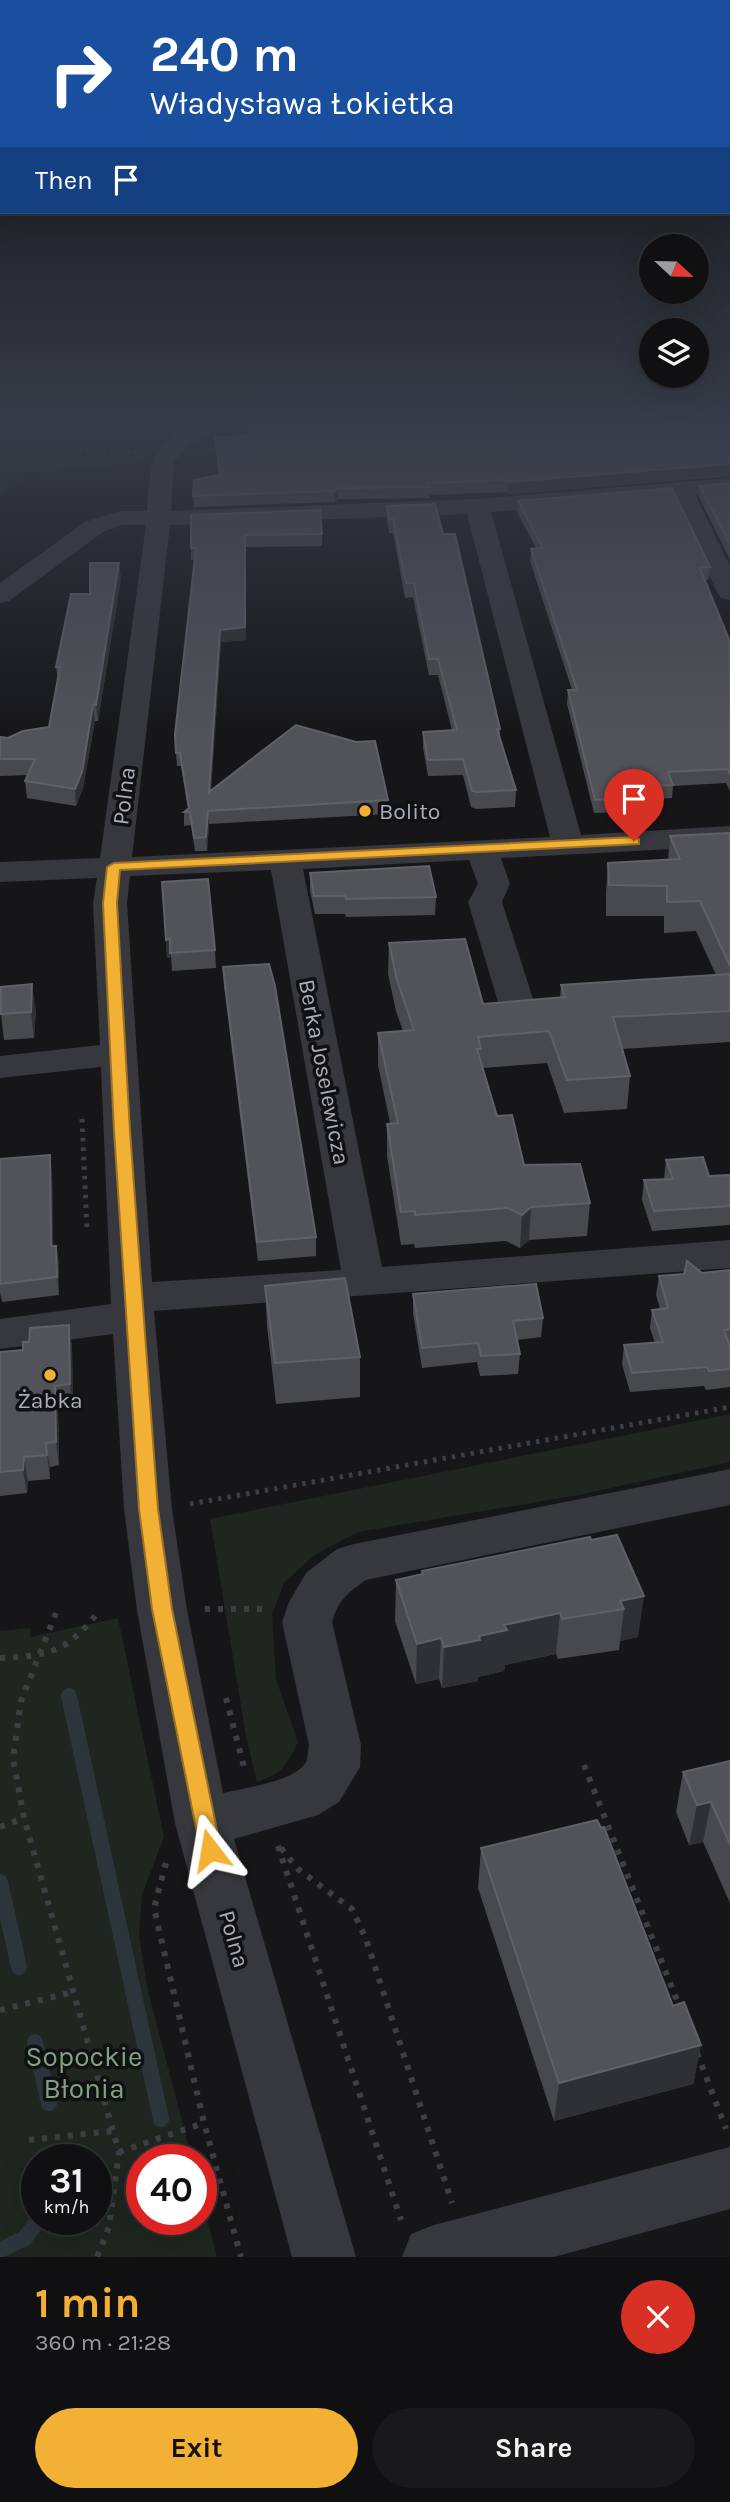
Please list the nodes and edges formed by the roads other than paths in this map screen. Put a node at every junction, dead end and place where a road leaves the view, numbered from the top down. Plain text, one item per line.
1 (97, 527) edge
2 (158, 527) edge
3 (483, 527) edge
4 (699, 527) edge
5 (730, 592) edge
6 (0, 595) edge
7 (730, 836) edge
8 (568, 845) junction
9 (482, 850) junction
10 (285, 860) junction
11 (114, 867) junction
12 (0, 872) edge
13 (516, 1002) edge
14 (118, 1054) junction
15 (0, 1067) edge
16 (730, 1254) edge
17 (364, 1283) junction
18 (132, 1307) junction
19 (0, 1334) edge
20 (730, 1487) edge
21 (185, 1839) junction
22 (730, 2178) edge
23 (434, 2243) edge
24 (324, 2257) edge

1 - 6 street
2 - 11 street, Polna
3 - 8 street
4 - 5 street
7 - 8 street
8 - 9 street
9 - 10 street
9 - 13 street
10 - 11 street
10 - 17 street, Berka Joselewicza
11 - 12 street
11 - 14 street, Polna
14 - 15 street
14 - 18 street, Polna
16 - 17 street
17 - 18 street
18 - 19 street
18 - 21 street, Polna
20 - 21 street
21 - 24 street, Polna
22 - 23 street

